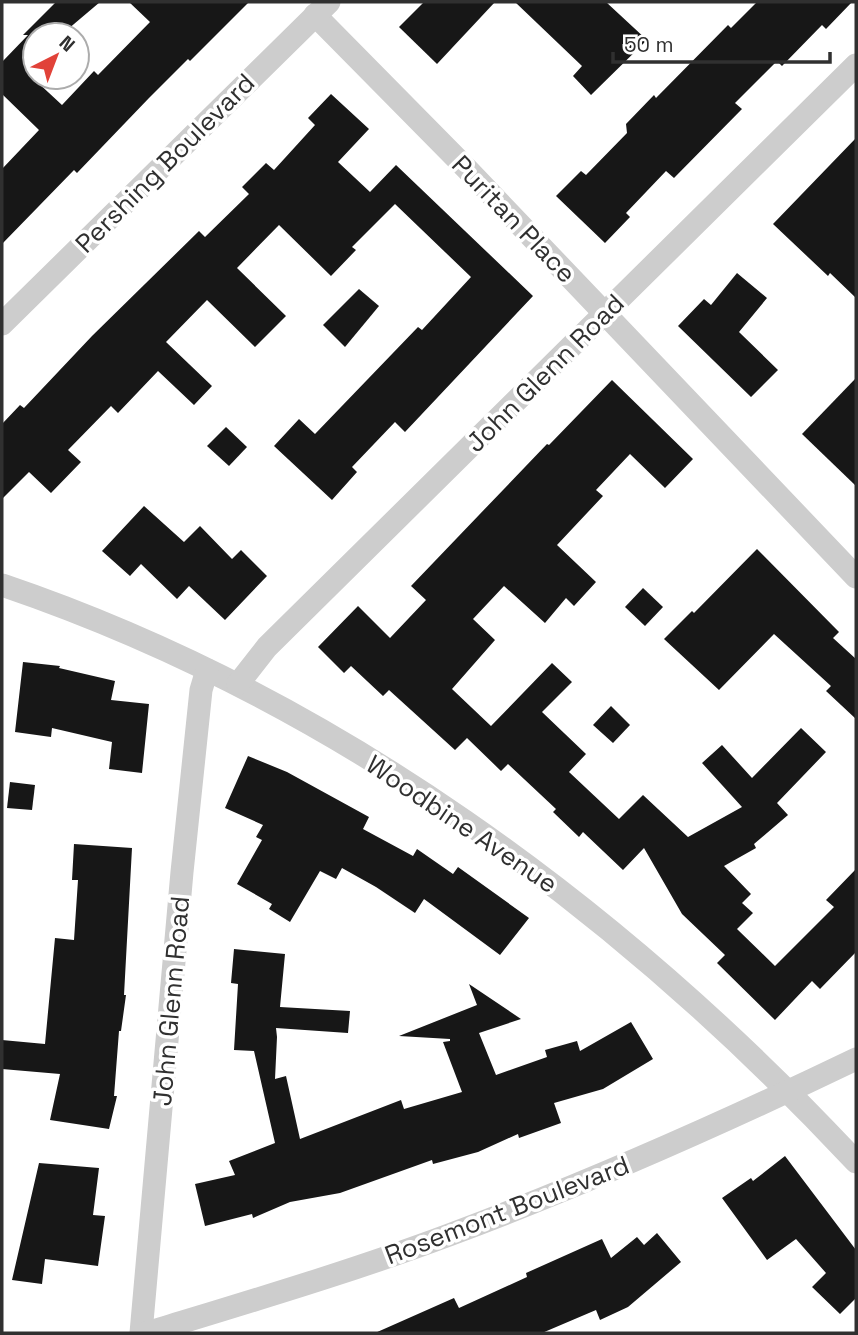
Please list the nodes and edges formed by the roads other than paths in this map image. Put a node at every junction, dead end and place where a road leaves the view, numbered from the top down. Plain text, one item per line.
1 (322, 8) edge
2 (856, 65) edge
3 (605, 314) junction
4 (2, 324) edge
5 (856, 577) edge
6 (2, 584) edge
7 (207, 670) junction
8 (238, 684) junction
9 (856, 1059) edge
10 (788, 1092) junction
11 (856, 1162) edge
12 (142, 1333) edge
13 (147, 1333) edge

1 - 3 street, Puritan Place
1 - 4 street, Pershing Boulevard
2 - 3 street, John Glenn Road
3 - 5 street, Puritan Place
3 - 8 street, John Glenn Road
6 - 7 street, Woodbine Avenue
7 - 8 street, Woodbine Avenue
7 - 12 street, John Glenn Road
8 - 10 street, Woodbine Avenue
9 - 10 street, Rosemont Boulevard
10 - 11 street, Woodbine Avenue
10 - 13 street, Rosemont Boulevard

